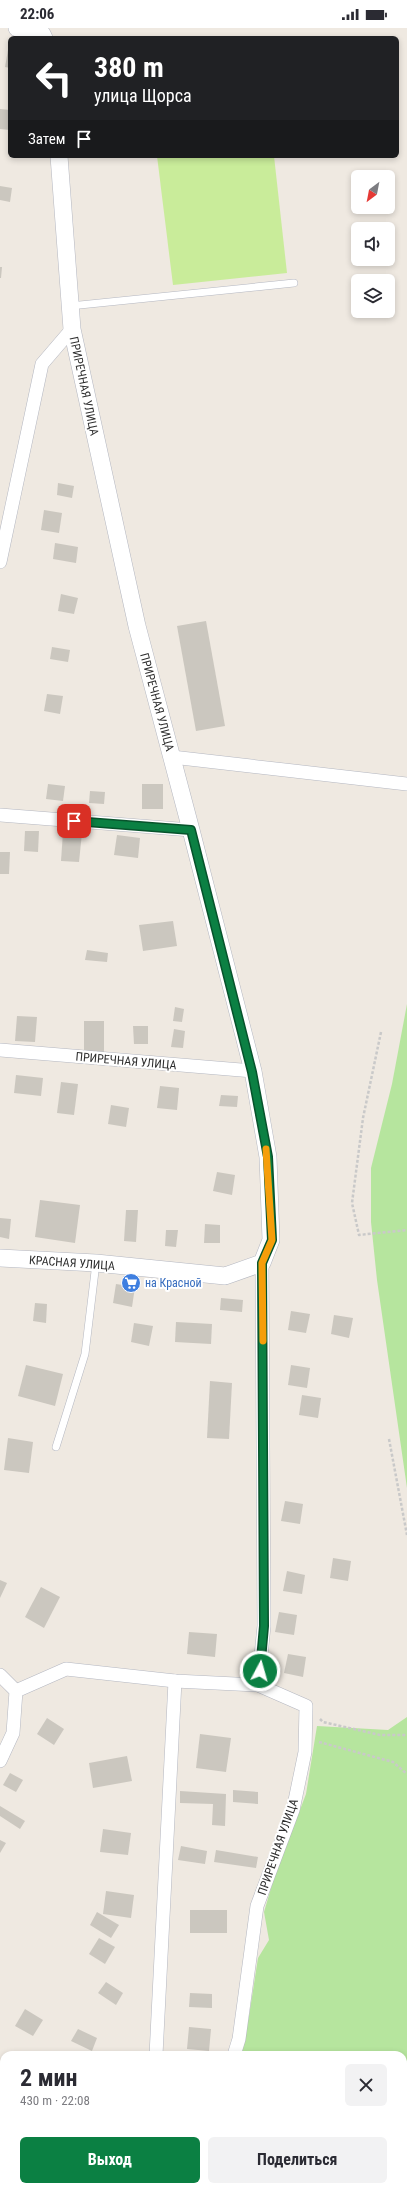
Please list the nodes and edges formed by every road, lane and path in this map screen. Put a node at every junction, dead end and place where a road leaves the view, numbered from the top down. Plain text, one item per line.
1 (17, 28) edge
2 (43, 33) edge
3 (59, 158) edge
4 (294, 283) dead end
5 (70, 306) junction
6 (72, 329) junction
7 (0, 562) edge
8 (172, 757) junction
9 (407, 784) edge
10 (0, 815) edge
11 (191, 830) junction
12 (381, 1032) dead end
13 (0, 1050) edge
14 (252, 1072) junction
15 (407, 1230) edge
16 (0, 1258) edge
17 (96, 1263) junction
18 (262, 1263) junction
19 (389, 1439) dead end
20 (56, 1447) dead end
21 (407, 1535) edge
22 (0, 1675) edge
23 (176, 1681) junction
24 (258, 1685) junction
25 (16, 1691) junction
26 (306, 1706) junction
27 (407, 1735) edge
28 (305, 1738) junction
29 (0, 1761) edge
30 (407, 1774) edge
31 (156, 2051) edge
32 (235, 2051) edge
33 (228, 2191) edge
34 (239, 2191) edge

1 - 2 street
3 - 5 street, ПРИРЕЧНАЯ УЛИЦА
4 - 5 lane
5 - 6 street, ПРИРЕЧНАЯ УЛИЦА
6 - 7 street, ПРИРЕЧНАЯ УЛИЦА
6 - 8 street, ПРИРЕЧНАЯ УЛИЦА
8 - 9 street
8 - 11 street, ПРИРЕЧНАЯ УЛИЦА
10 - 11 street
11 - 14 street, ПРИРЕЧНАЯ УЛИЦА
12 - 15 path
13 - 14 street, ПРИРЕЧНАЯ УЛИЦА
14 - 18 street, ПРИРЕЧНАЯ УЛИЦА
16 - 17 street, КРАСНАЯ УЛИЦА
17 - 18 street, КРАСНАЯ УЛИЦА
17 - 20 lane
18 - 24 street, ПРИРЕЧНАЯ УЛИЦА
19 - 21 path
22 - 25 street
23 - 24 street
23 - 25 street
23 - 31 street
24 - 26 street
25 - 29 street
26 - 27 path
26 - 28 street, ПРИРЕЧНАЯ УЛИЦА
28 - 30 path
28 - 32 street, ПРИРЕЧНАЯ УЛИЦА
33 - 34 path

